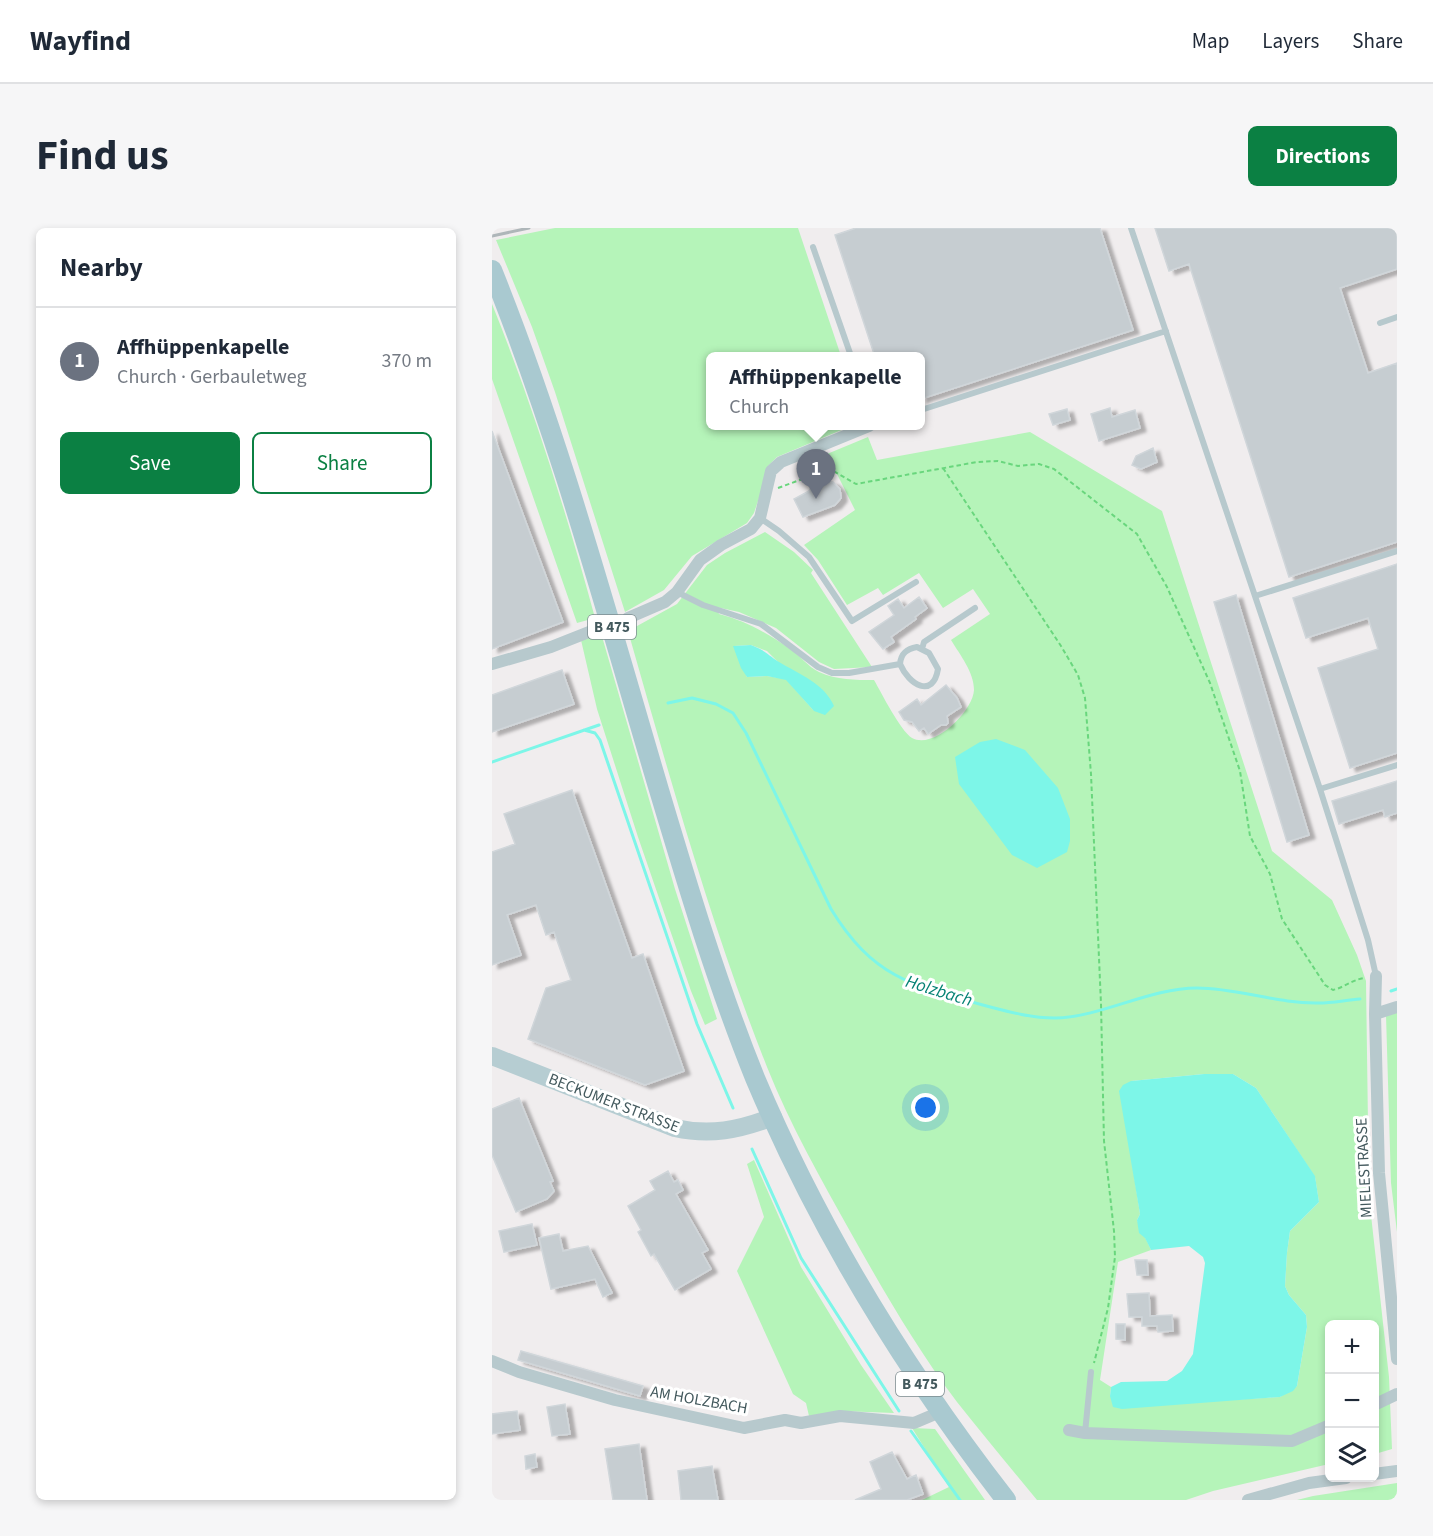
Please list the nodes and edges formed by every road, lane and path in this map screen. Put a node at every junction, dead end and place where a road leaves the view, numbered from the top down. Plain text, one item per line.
1 (1131, 228) edge
2 (813, 247) dead end
3 (493, 272) edge
4 (1397, 317) edge
5 (1380, 323) dead end
6 (1166, 331) junction
7 (849, 352) edge
8 (925, 409) edge
9 (860, 430) edge
10 (943, 468) junction
11 (766, 492) junction
12 (760, 519) junction
13 (1397, 551) edge
14 (916, 582) dead end
15 (677, 592) junction
16 (1255, 596) junction
17 (975, 608) dead end
18 (628, 618) dead end
19 (594, 630) dead end
20 (922, 649) junction
21 (492, 664) edge
22 (900, 664) junction
23 (1397, 765) edge
24 (1320, 789) junction
25 (1376, 976) junction
26 (1397, 1007) edge
27 (1375, 1014) junction
28 (492, 1056) edge
29 (773, 1117) junction
30 (1397, 1359) edge
31 (492, 1361) edge
32 (1091, 1372) joint
33 (1397, 1394) edge
34 (1379, 1403) edge
35 (940, 1412) junction
36 (1325, 1427) edge
37 (1069, 1430) dead end
38 (1085, 1433) junction
39 (1397, 1471) edge
40 (1379, 1473) edge
41 (1325, 1481) edge
42 (1006, 1500) edge
43 (1248, 1500) edge

1 - 6 lane
2 - 7 lane
3 - 29 main road, B 475
4 - 5 lane
6 - 8 lane
6 - 16 lane
9 - 11 street
10 - 11 path
10 - 25 path
10 - 32 path
11 - 12 street
12 - 14 lane
12 - 15 street
13 - 16 lane
15 - 18 street
15 - 22 lane
16 - 24 lane
17 - 20 lane
19 - 21 street
20 - 22 lane
20 - 22 lane
23 - 24 lane
24 - 25 lane
25 - 27 street, MIELESTRASSE
26 - 27 street
27 - 30 street, MIELESTRASSE
28 - 29 street, BECKUMER STRASSE
29 - 35 main road, B 475
31 - 35 street, AM HOLZBACH
32 - 38 lane
33 - 34 street
35 - 42 main road, B 475
36 - 38 street
37 - 38 street
39 - 40 street
41 - 43 street

